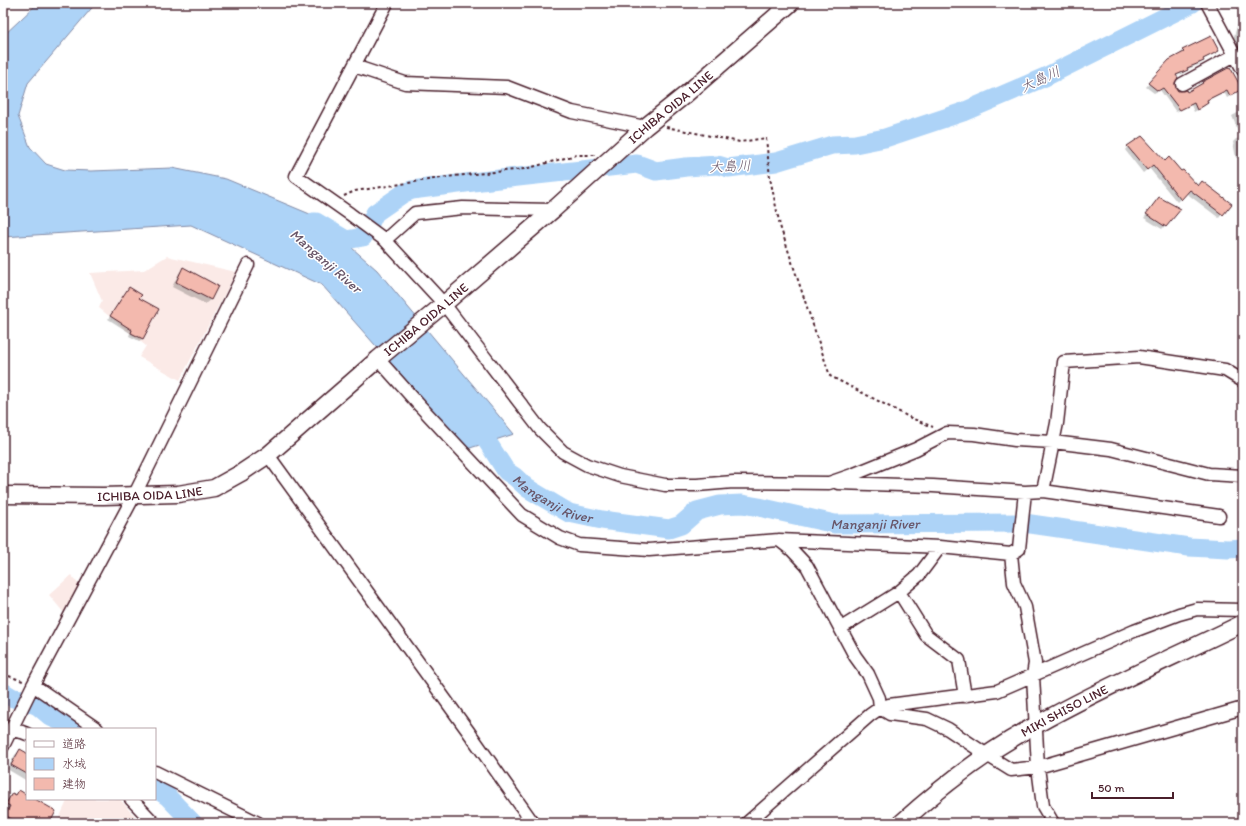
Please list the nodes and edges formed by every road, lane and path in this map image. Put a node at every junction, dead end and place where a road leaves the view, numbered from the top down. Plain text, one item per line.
1 (387, 3) edge
2 (791, 3) edge
3 (1210, 8) edge
4 (1235, 55) junction
5 (354, 66) junction
6 (1243, 70) edge
7 (1182, 84) dead end
8 (645, 127) junction
9 (612, 157) junction
10 (333, 202) junction
11 (553, 210) junction
12 (385, 240) junction
13 (248, 265) dead end
14 (441, 307) junction
15 (382, 356) junction
16 (1243, 381) edge
17 (947, 433) junction
18 (1053, 442) junction
19 (268, 455) junction
20 (1243, 476) edge
21 (829, 483) junction
22 (1043, 491) junction
23 (1025, 492) junction
24 (135, 494) junction
25 (3, 495) edge
26 (1219, 516) dead end
27 (779, 540) junction
28 (940, 547) junction
29 (1015, 552) junction
30 (899, 592) junction
31 (1243, 610) edge
32 (1243, 623) edge
33 (841, 628) junction
34 (3, 674) edge
35 (1033, 676) junction
36 (32, 688) junction
37 (965, 696) junction
38 (880, 708) junction
39 (1243, 708) edge
40 (1036, 724) junction
41 (13, 726) junction
42 (95, 728) edge
43 (26, 734) edge
44 (3, 746) edge
45 (987, 755) junction
46 (1038, 767) junction
47 (156, 772) edge
48 (132, 800) edge
49 (154, 823) edge
50 (258, 823) edge
51 (533, 823) edge
52 (748, 823) edge
53 (901, 823) edge
54 (1053, 823) edge

1 - 5 street
2 - 8 main road, ICHIBA OIDA LINE
3 - 4 street
4 - 6 street
4 - 7 street
5 - 8 street
5 - 10 street
8 - 9 main road, ICHIBA OIDA LINE
8 - 17 path
9 - 10 path
9 - 11 main road, ICHIBA OIDA LINE
10 - 12 street
11 - 12 street
11 - 14 main road, ICHIBA OIDA LINE
12 - 14 street
13 - 24 street
14 - 15 main road, ICHIBA OIDA LINE
14 - 21 street
15 - 19 main road, ICHIBA OIDA LINE
15 - 27 street
16 - 18 street
17 - 18 street
17 - 21 street
18 - 20 street
18 - 22 street
19 - 24 main road, ICHIBA OIDA LINE
19 - 51 street
21 - 23 street
22 - 23 street
22 - 26 street
23 - 29 street
24 - 25 main road, ICHIBA OIDA LINE
24 - 36 street
27 - 28 street
27 - 33 street
28 - 29 street
28 - 30 street
29 - 35 street
30 - 33 street
30 - 37 street
31 - 35 street
32 - 40 main road, MIKI SHISO LINE
33 - 38 street
34 - 36 path
35 - 37 street
35 - 40 street
36 - 41 street
36 - 42 street
37 - 38 street
38 - 45 street
38 - 52 street
39 - 46 street
40 - 45 main road, MIKI SHISO LINE
40 - 46 street
41 - 43 street
41 - 44 street
45 - 46 street
45 - 53 main road, MIKI SHISO LINE
46 - 54 street
47 - 50 street
48 - 49 street

